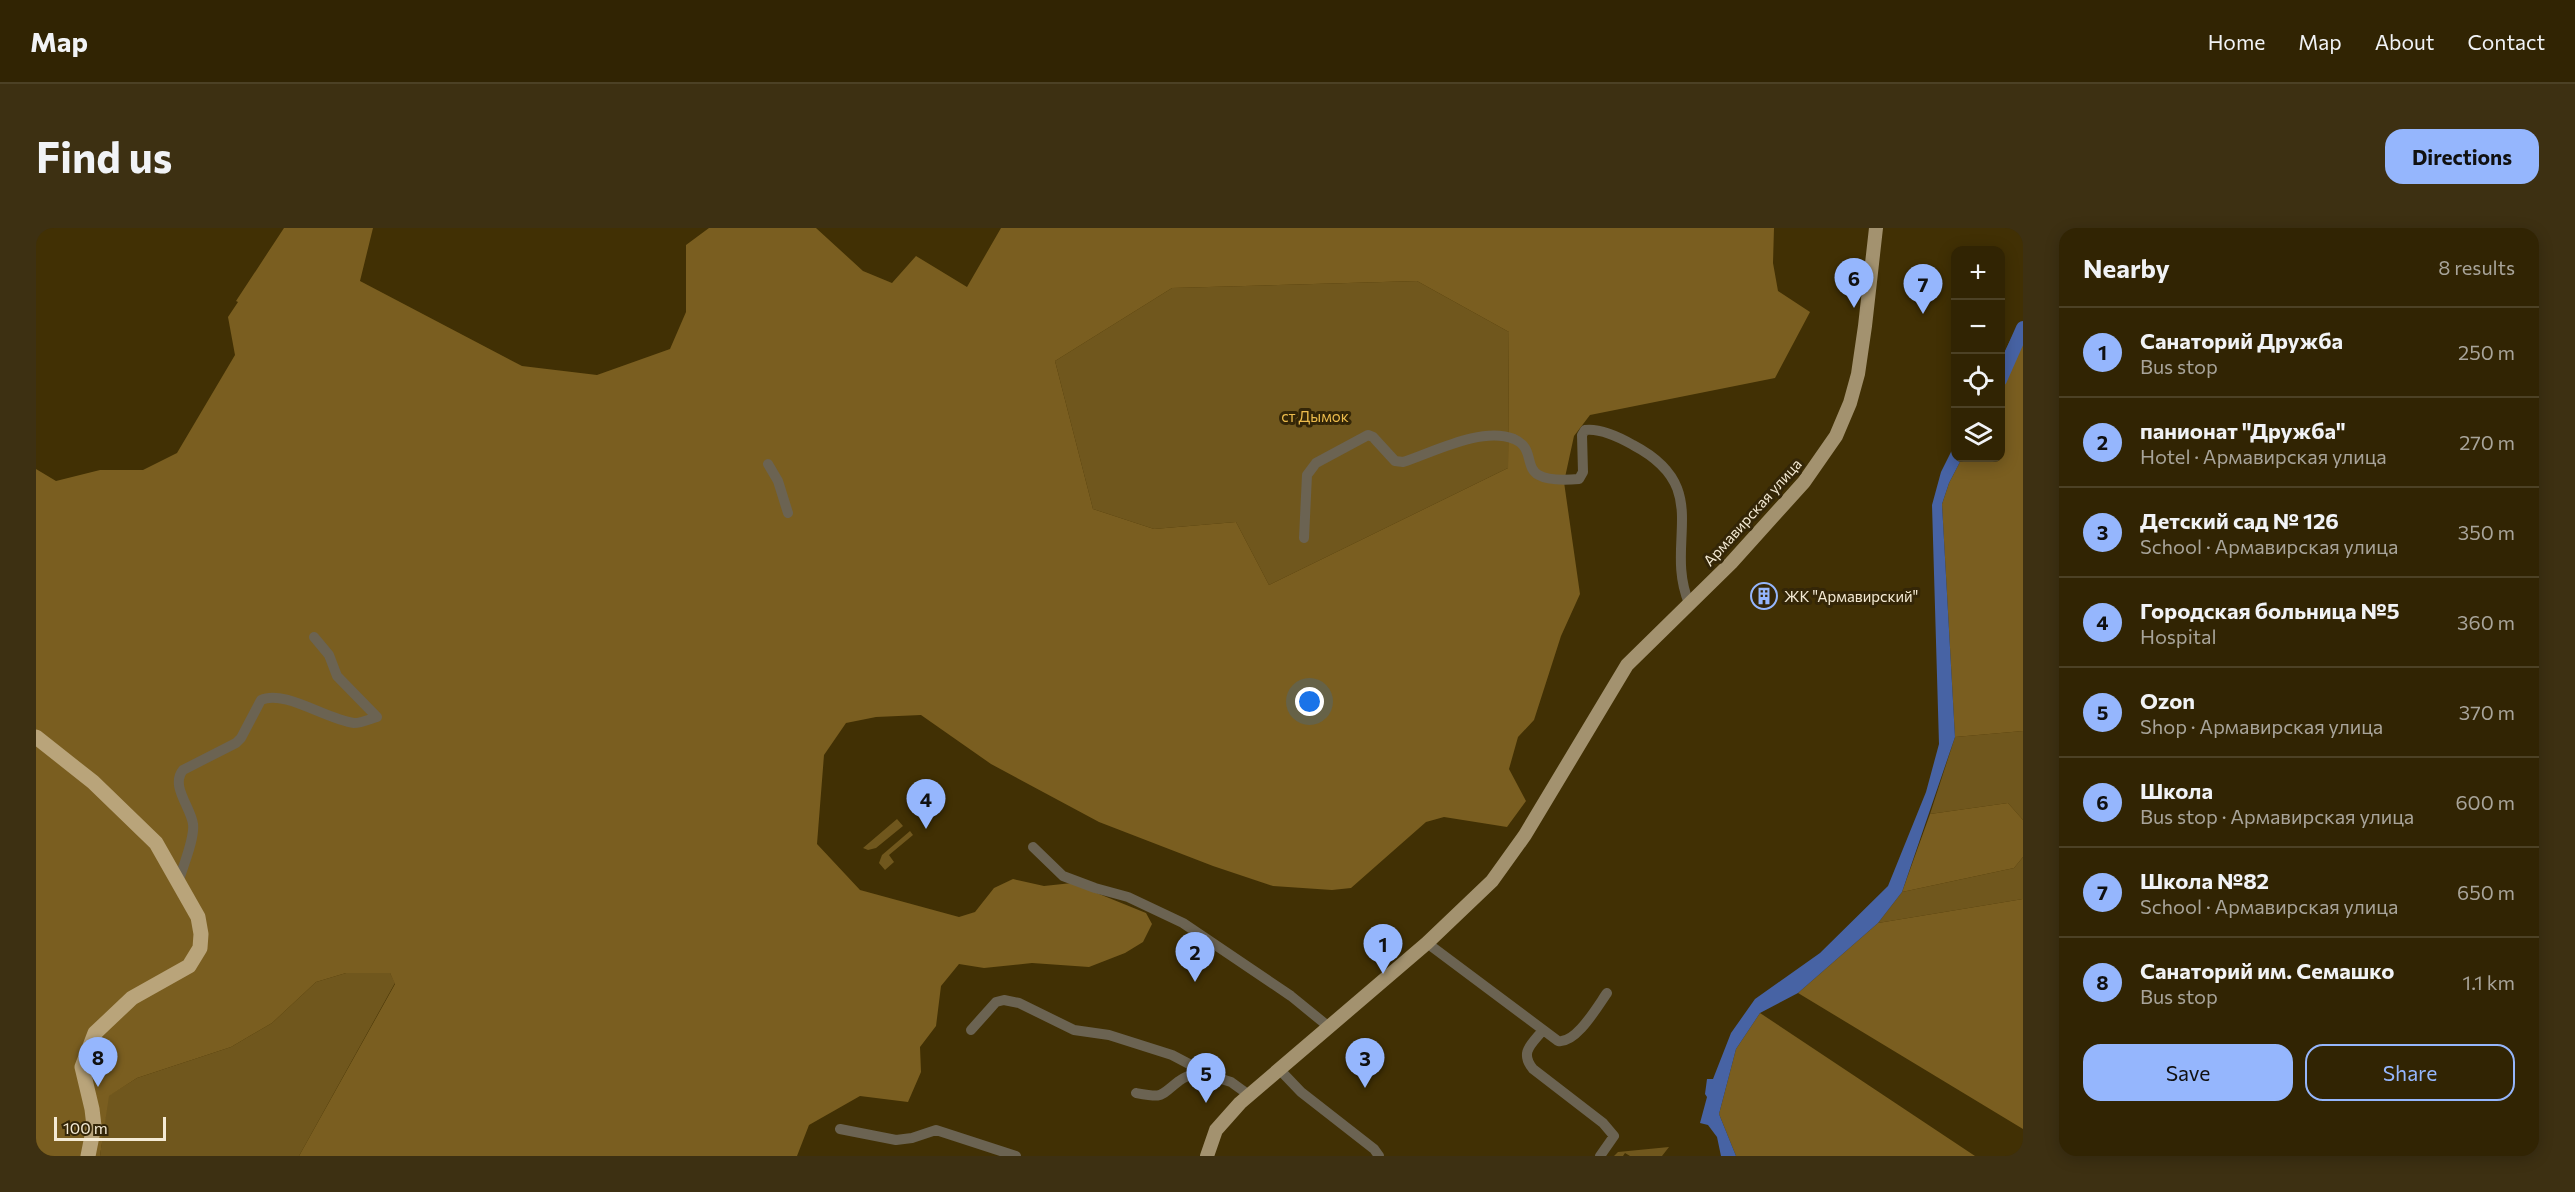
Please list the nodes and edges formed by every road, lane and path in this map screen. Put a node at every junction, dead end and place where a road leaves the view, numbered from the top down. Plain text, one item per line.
1 (1876, 228) edge
2 (768, 464) dead end
3 (788, 513) dead end
4 (1304, 538) dead end
5 (1689, 603) junction
6 (314, 637) dead end
7 (36, 737) edge
8 (1033, 847) dead end
9 (179, 880) junction
10 (1427, 943) junction
11 (1607, 993) dead end
12 (1329, 1027) junction
13 (971, 1030) dead end
14 (1543, 1030) junction
15 (1199, 1069) junction
16 (1279, 1069) junction
17 (1136, 1093) dead end
18 (1249, 1095) junction
19 (840, 1129) dead end
20 (88, 1156) edge
21 (1016, 1156) edge
22 (1207, 1156) edge
23 (1379, 1156) edge
24 (1600, 1156) edge

1 - 5 main road, Армавирская улица
2 - 3 street
4 - 5 street, Армавирская улица
5 - 10 main road, Армавирская улица
6 - 9 street
7 - 9 highway
8 - 12 street
9 - 20 highway
10 - 12 main road, Армавирская улица
10 - 14 street
11 - 14 street
12 - 16 main road, Армавирская улица
13 - 15 street
14 - 24 street
15 - 17 street
15 - 18 street
16 - 18 main road, Армавирская улица
16 - 23 street
18 - 22 main road, Армавирская улица
19 - 21 street

